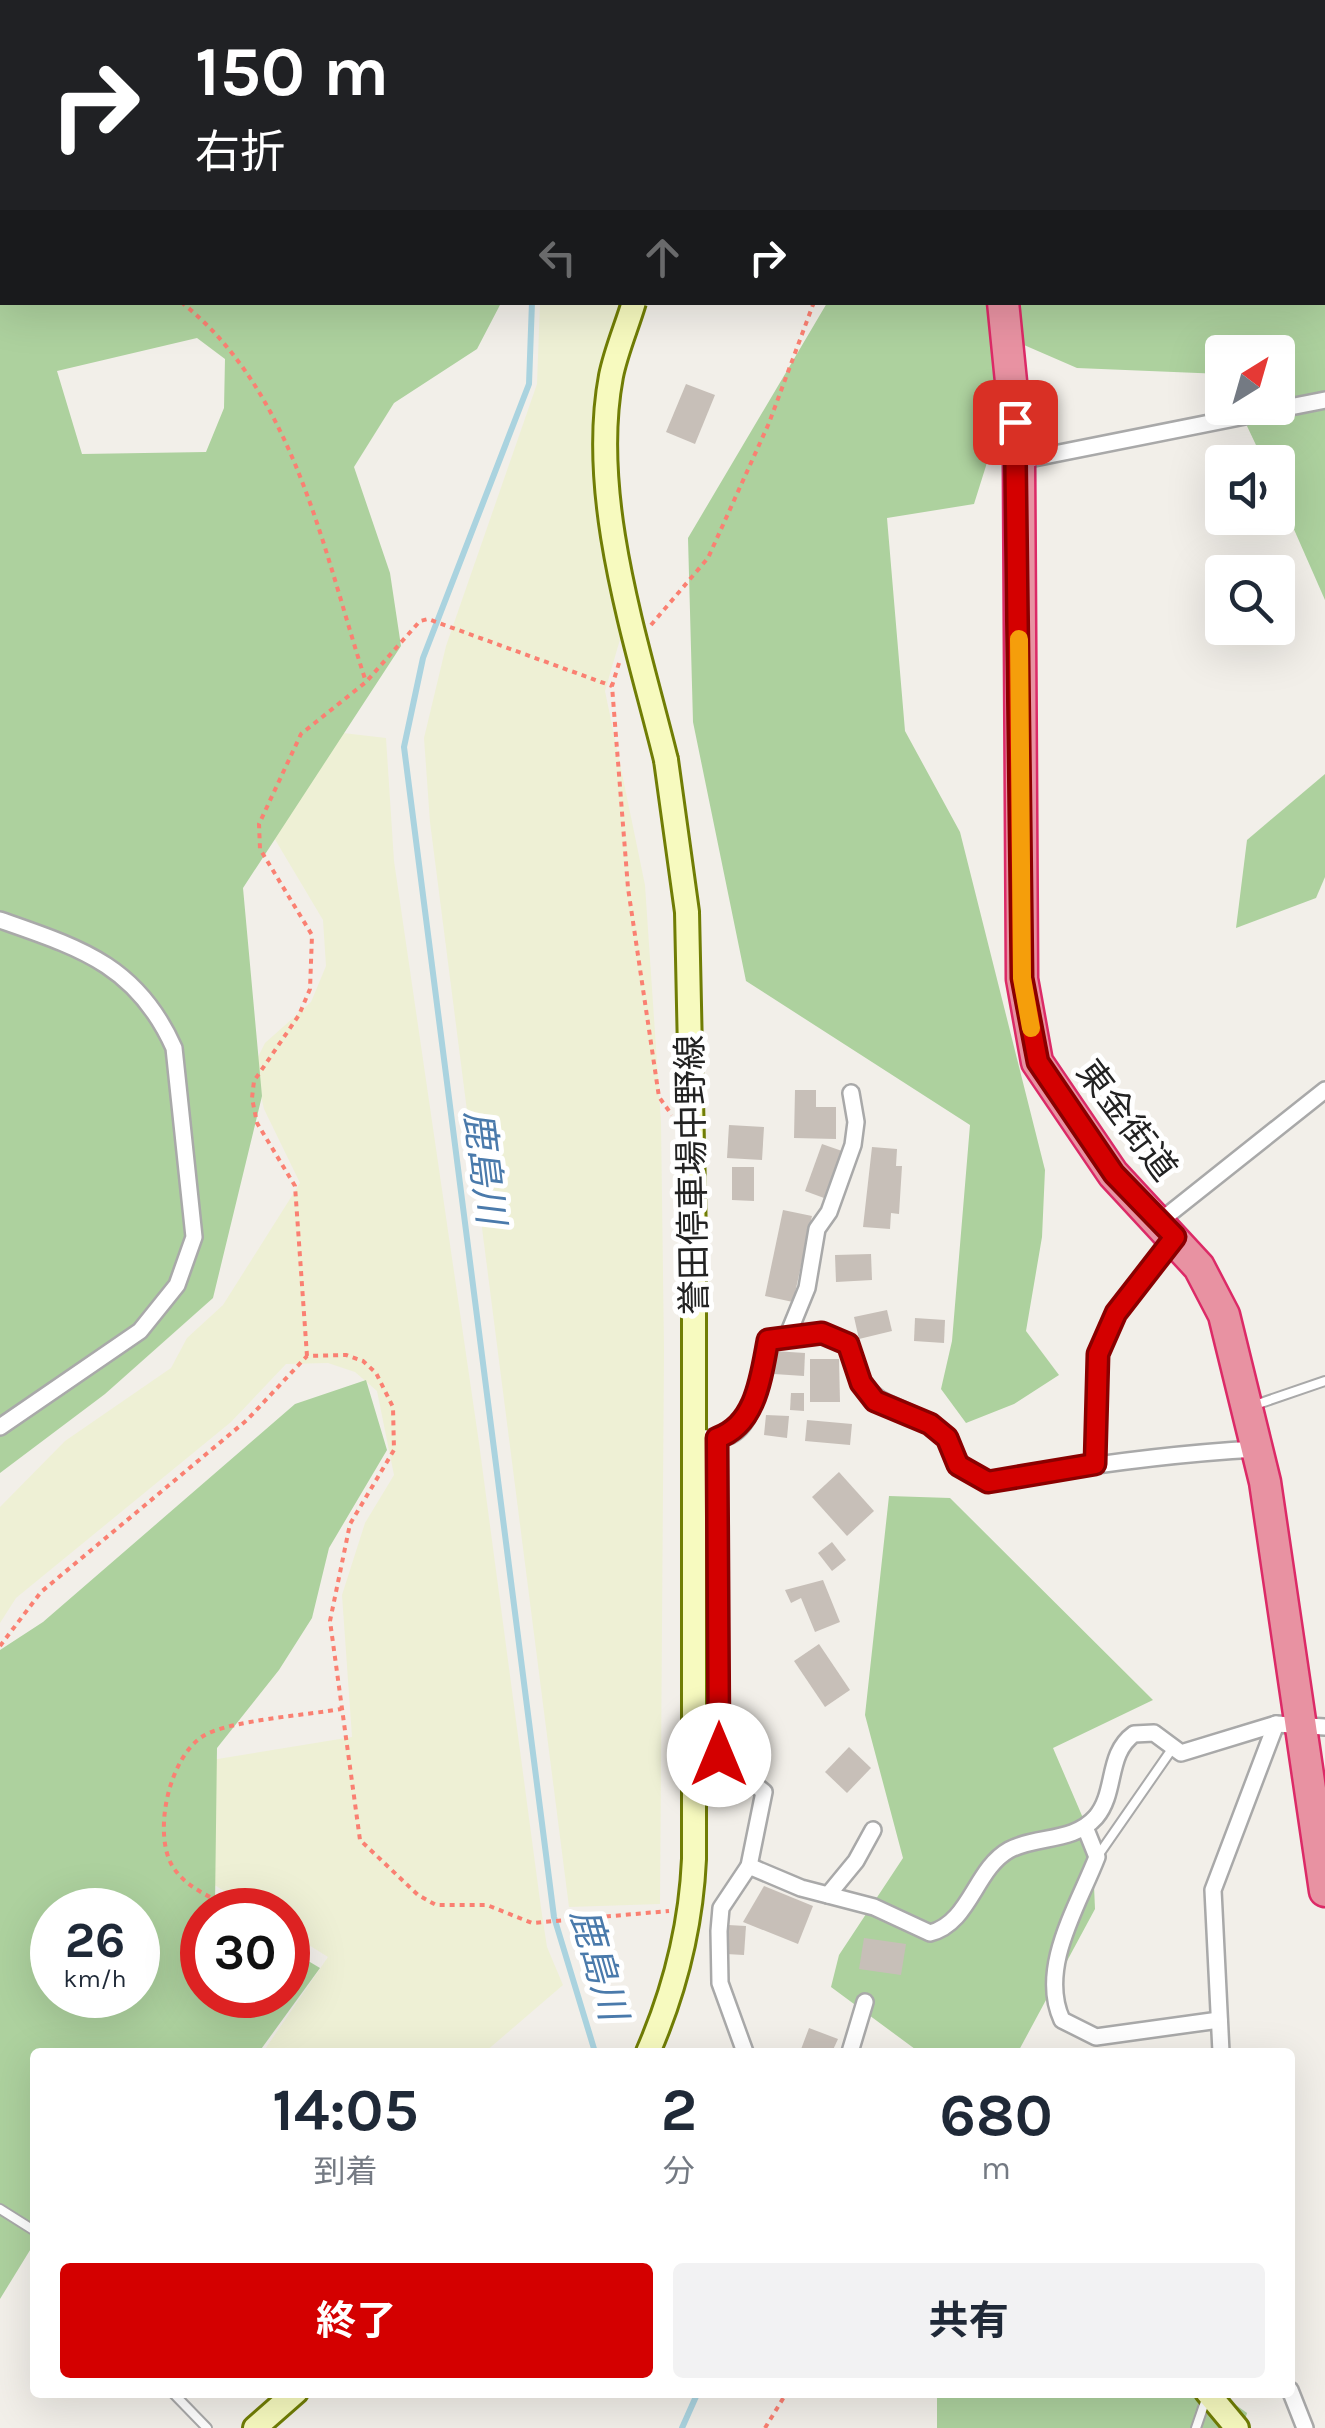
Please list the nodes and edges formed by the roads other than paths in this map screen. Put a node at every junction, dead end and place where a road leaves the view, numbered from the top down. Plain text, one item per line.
1 (633, 305) edge
2 (1003, 305) edge
3 (1325, 400) edge
4 (1019, 461) junction
5 (0, 920) edge
6 (1325, 1090) edge
7 (851, 1092) dead end
8 (1167, 1229) junction
9 (787, 1337) junction
10 (1325, 1382) edge
11 (1248, 1407) junction
12 (0, 1427) edge
13 (706, 1438) junction
14 (1257, 1448) junction
15 (1095, 1464) junction
16 (1301, 1726) edge
17 (1172, 1748) junction
18 (1086, 1827) junction
19 (874, 1830) dead end
20 (1097, 1857) junction
21 (749, 1866) junction
22 (1325, 1892) edge
23 (828, 1895) junction
24 (692, 1908) junction
25 (721, 1908) junction
26 (866, 2002) dead end
27 (1219, 2020) junction
28 (650, 2048) edge
29 (744, 2048) edge
30 (851, 2048) edge
31 (1221, 2048) edge
32 (0, 2209) edge
33 (30, 2228) edge
34 (178, 2398) edge
35 (289, 2398) edge
36 (1206, 2398) edge
37 (1212, 2398) edge
38 (1293, 2398) edge
39 (207, 2428) edge
40 (255, 2428) edge
41 (1196, 2428) edge
42 (1237, 2428) edge
43 (1305, 2428) edge

1 - 13 main road, 誉田停車場中野線, bridge
2 - 4 highway, 東金街道
3 - 4 street
4 - 8 highway, 東金街道
5 - 12 street
6 - 8 street
7 - 9 street
8 - 11 highway, 東金街道
8 - 15 lane
9 - 13 street
9 - 15 street
10 - 11 lane
11 - 14 highway, 東金街道
13 - 21 street
13 - 24 main road, 誉田停車場中野線
14 - 15 street
14 - 16 highway, 東金街道
16 - 17 street
16 - 22 highway, 東金街道
16 - 27 street
17 - 18 street
17 - 20 lane
18 - 20 street
18 - 23 street
19 - 23 street
20 - 27 street
21 - 23 street
21 - 25 street
24 - 25 street
24 - 28 main road, 誉田停車場中野線
25 - 29 street
26 - 30 street
27 - 31 street
32 - 33 lane
34 - 39 lane
35 - 40 main road
36 - 41 lane
37 - 42 main road
38 - 43 street

